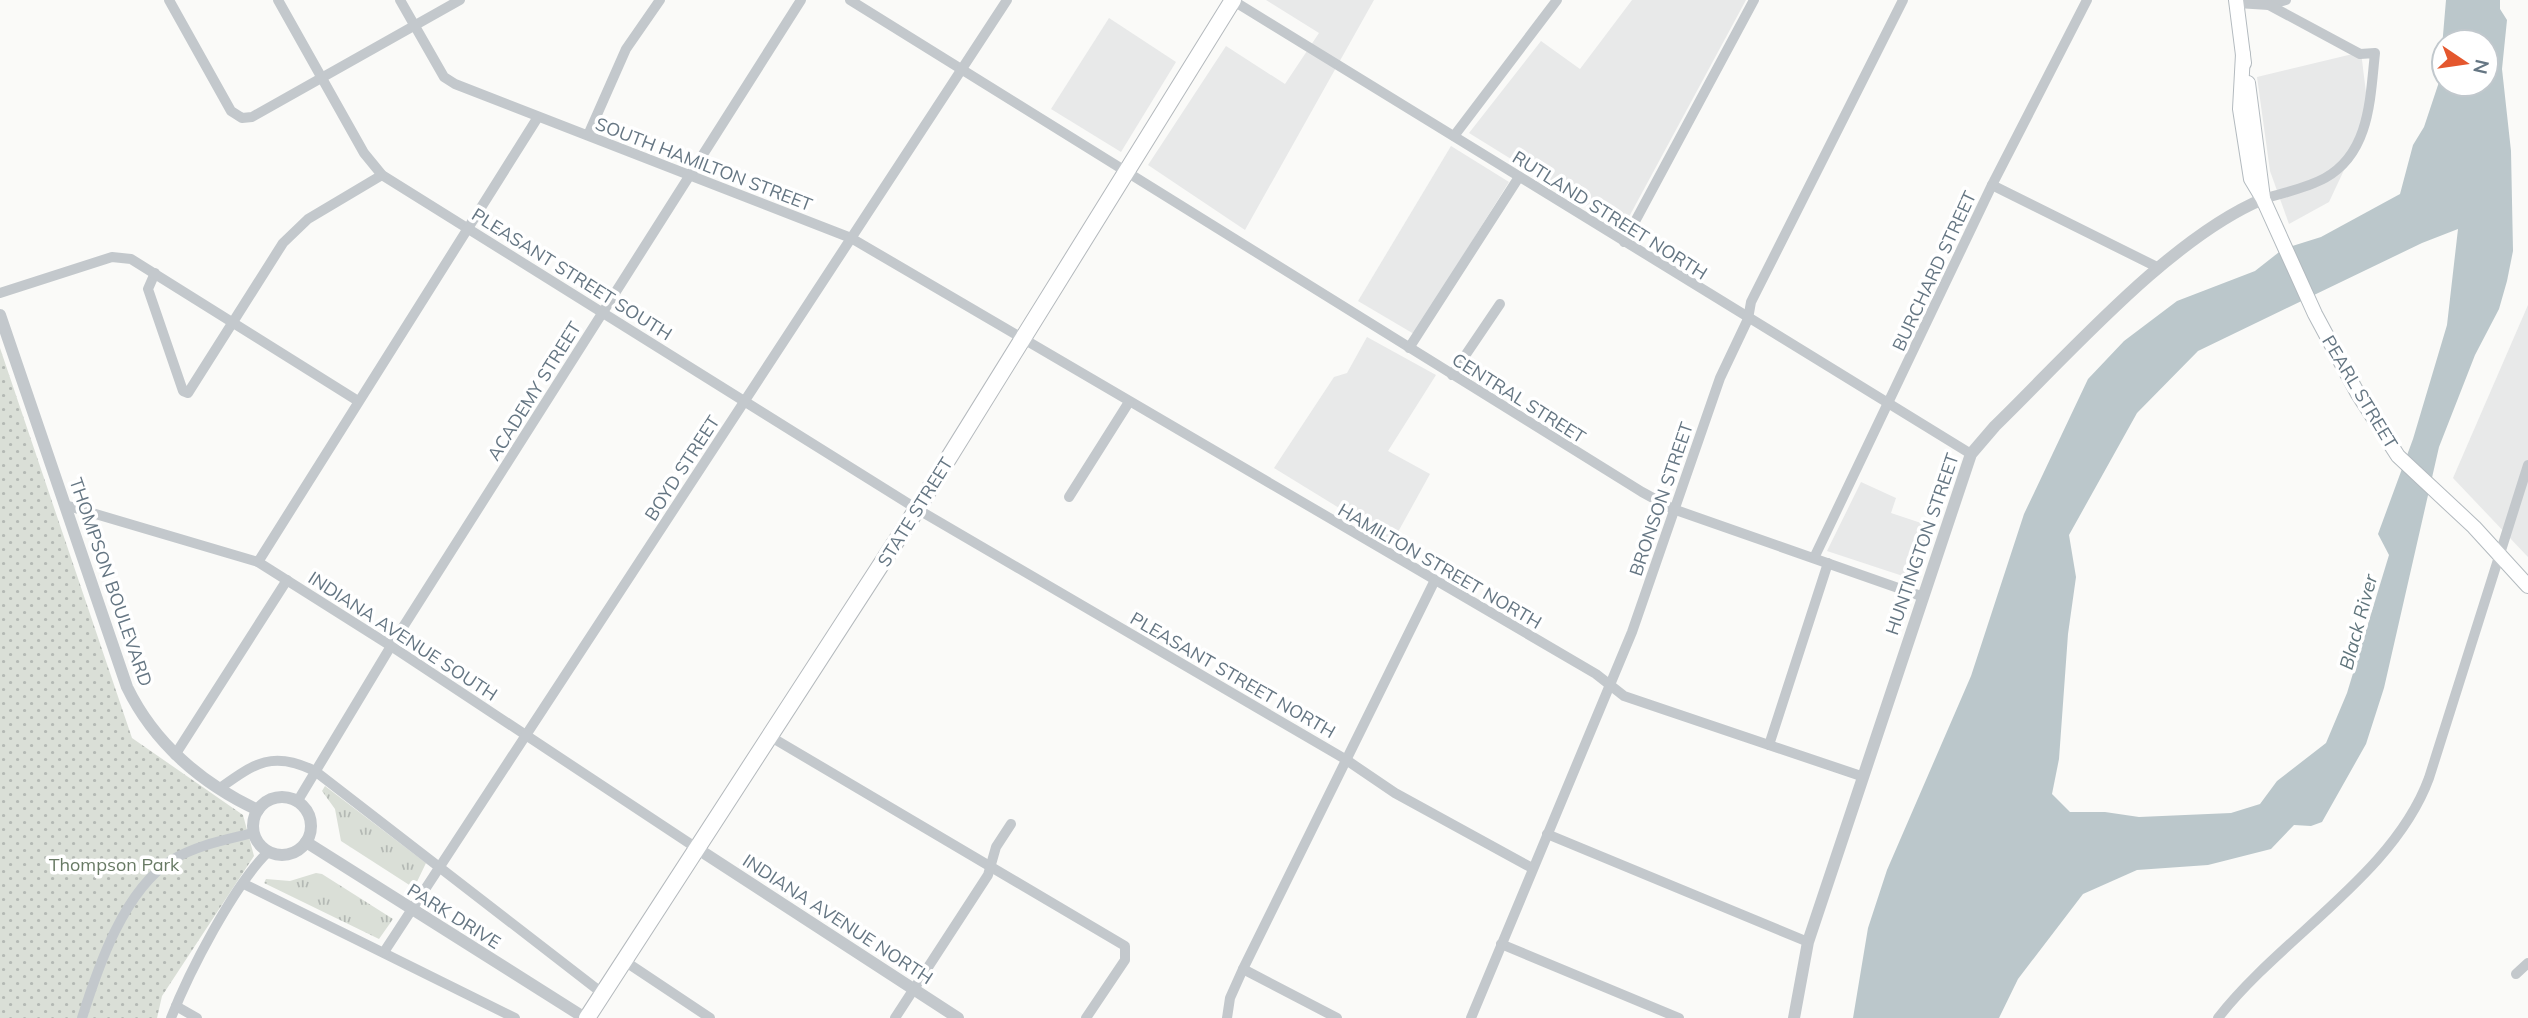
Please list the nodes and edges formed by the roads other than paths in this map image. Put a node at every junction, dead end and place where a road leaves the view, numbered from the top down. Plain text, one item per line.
1 (169, 0) edge
2 (278, 0) edge
3 (400, 0) edge
4 (460, 0) edge
5 (660, 0) edge
6 (801, 0) edge
7 (850, 0) edge
8 (1007, 0) edge
9 (1233, 0) edge
10 (1557, 0) edge
11 (1754, 0) edge
12 (1903, 0) edge
13 (2087, 0) edge
14 (2286, 0) edge
15 (2235, 1) edge
16 (2269, 5) junction
17 (414, 26) junction
18 (961, 70) junction
19 (321, 77) junction
20 (538, 117) junction
21 (588, 135) junction
22 (1454, 136) junction
23 (1125, 173) junction
24 (382, 174) junction
25 (689, 176) junction
26 (1519, 177) junction
27 (1992, 185) junction
28 (2263, 199) junction
29 (468, 228) junction
30 (851, 238) junction
31 (1624, 242) junction
32 (2159, 268) junction
33 (155, 273) junction
34 (0, 293) edge
35 (1500, 304) dead end
36 (601, 313) junction
37 (0, 316) edge
38 (1748, 319) junction
39 (234, 322) junction
40 (1023, 339) junction
41 (1409, 348) junction
42 (1452, 375) junction
43 (358, 401) junction
44 (745, 401) junction
45 (1129, 402) junction
46 (1889, 404) junction
47 (1971, 454) junction
48 (2528, 465) edge
49 (1069, 497) dead end
50 (65, 505) junction
51 (917, 509) junction
52 (1673, 509) junction
53 (2500, 554) junction
54 (1814, 558) junction
55 (258, 562) junction
56 (1828, 563) junction
57 (288, 580) junction
58 (1435, 580) junction
59 (2528, 586) edge
60 (1921, 596) junction
61 (391, 646) junction
62 (1610, 687) junction
63 (527, 735) junction
64 (771, 737) junction
65 (1769, 745) junction
66 (175, 755) junction
67 (1345, 759) junction
68 (315, 771) junction
69 (1861, 776) junction
70 (220, 788) junction
71 (298, 802) junction
72 (258, 810) junction
73 (1011, 824) dead end
74 (253, 832) junction
75 (1547, 834) junction
76 (306, 842) junction
77 (698, 849) junction
78 (268, 852) junction
79 (440, 867) junction
80 (991, 867) junction
81 (1532, 868) junction
82 (244, 884) junction
83 (411, 910) junction
84 (1808, 942) junction
85 (1501, 944) junction
86 (384, 952) junction
87 (623, 960) junction
88 (2528, 963) edge
89 (1243, 969) junction
90 (2516, 974) dead end
91 (914, 989) junction
92 (602, 993) junction
93 (176, 1006) junction
94 (82, 1018) edge
95 (171, 1018) edge
96 (198, 1018) edge
97 (515, 1018) edge
98 (586, 1018) edge
99 (710, 1018) edge
100 (895, 1018) edge
101 (958, 1018) edge
102 (1086, 1018) edge
103 (1227, 1018) edge
104 (1337, 1018) edge
105 (1471, 1018) edge
106 (1679, 1018) edge
107 (1794, 1018) edge
108 (2218, 1018) edge

1 - 19 street
2 - 19 street, PLEASANT STREET SOUTH
3 - 17 street, SOUTH HAMILTON STREET
4 - 17 street
5 - 21 street
6 - 25 street, ACADEMY STREET
7 - 18 street, CENTRAL STREET
8 - 18 street, BOYD STREET
9 - 22 street, RUTLAND STREET NORTH
9 - 23 highway, STATE STREET
10 - 22 street
11 - 31 street
12 - 38 street, BRONSON STREET
13 - 27 street, BURCHARD STREET
14 - 16 street
15 - 16 street
15 - 28 main road, PEARL STREET
16 - 28 street
17 - 19 street
17 - 20 street, SOUTH HAMILTON STREET
18 - 23 street, CENTRAL STREET
18 - 30 street, BOYD STREET
19 - 24 street, PLEASANT STREET SOUTH
20 - 21 street, SOUTH HAMILTON STREET
20 - 29 street
21 - 25 street, SOUTH HAMILTON STREET
22 - 26 street, RUTLAND STREET NORTH
23 - 40 highway, STATE STREET
23 - 41 street, CENTRAL STREET
24 - 29 street, PLEASANT STREET SOUTH
24 - 39 street
25 - 30 street, SOUTH HAMILTON STREET
25 - 36 street, ACADEMY STREET
26 - 31 street, RUTLAND STREET NORTH
26 - 41 street
27 - 32 street
27 - 46 street, BURCHARD STREET
28 - 32 street, HUNTINGTON STREET
28 - 53 main road, PEARL STREET
29 - 36 street, PLEASANT STREET SOUTH
29 - 43 street
30 - 40 street, SOUTH HAMILTON STREET
30 - 44 street, BOYD STREET
31 - 38 street, RUTLAND STREET NORTH
32 - 47 street, HUNTINGTON STREET
33 - 34 street
33 - 39 street
33 - 39 street
35 - 42 street
36 - 44 street, PLEASANT STREET SOUTH
36 - 61 street, ACADEMY STREET
37 - 50 street, THOMPSON BOULEVARD
38 - 46 street, RUTLAND STREET NORTH
38 - 52 street, BRONSON STREET
39 - 43 street
40 - 45 street, HAMILTON STREET NORTH
40 - 51 highway, STATE STREET
41 - 42 street, CENTRAL STREET
42 - 52 street, CENTRAL STREET
43 - 55 street
44 - 51 street, PLEASANT STREET SOUTH
44 - 63 street, BOYD STREET
45 - 49 street
45 - 58 street, HAMILTON STREET NORTH
46 - 47 street, RUTLAND STREET NORTH
46 - 54 street, BURCHARD STREET
47 - 60 street, HUNTINGTON STREET
48 - 53 street
50 - 55 street, INDIANA AVENUE SOUTH
50 - 66 street, THOMPSON BOULEVARD
51 - 64 highway, STATE STREET
51 - 67 street, PLEASANT STREET NORTH
52 - 54 street, CENTRAL STREET
52 - 62 street, BRONSON STREET
53 - 59 main road, PEARL STREET
53 - 108 street
54 - 56 street, CENTRAL STREET
55 - 57 street, INDIANA AVENUE SOUTH
56 - 60 street, CENTRAL STREET
56 - 65 street
57 - 61 street, INDIANA AVENUE SOUTH
57 - 66 street
58 - 62 street, HAMILTON STREET NORTH
58 - 67 street
60 - 69 street, HUNTINGTON STREET
61 - 63 street, INDIANA AVENUE SOUTH
61 - 68 street, ACADEMY STREET
62 - 65 street, HAMILTON STREET NORTH
62 - 75 street, BRONSON STREET
63 - 77 street, INDIANA AVENUE SOUTH
63 - 79 street, BOYD STREET
64 - 77 highway, STATE STREET
64 - 80 street
65 - 69 street, HAMILTON STREET NORTH
66 - 70 street, THOMPSON BOULEVARD
67 - 81 street, PLEASANT STREET NORTH
67 - 89 street
68 - 70 street
68 - 71 street, ACADEMY STREET
68 - 79 street
69 - 84 street, HUNTINGTON STREET
70 - 72 street, THOMPSON BOULEVARD
71 - 72 street
71 - 76 street
72 - 74 street
73 - 80 street
74 - 78 street
74 - 94 street
75 - 81 street, BRONSON STREET
75 - 84 street
76 - 78 street
76 - 83 street, PARK DRIVE
77 - 87 highway, STATE STREET
77 - 91 street, INDIANA AVENUE NORTH
78 - 82 street
79 - 83 street, BOYD STREET
79 - 92 street
80 - 91 street
80 - 102 street
81 - 85 street, BRONSON STREET
82 - 86 street
82 - 93 street
83 - 86 street, BOYD STREET
83 - 98 street, PARK DRIVE
84 - 107 street, HUNTINGTON STREET
85 - 105 street, BRONSON STREET
85 - 106 street
86 - 97 street
87 - 92 highway, STATE STREET
87 - 99 street
88 - 90 street
89 - 103 street
89 - 104 street
91 - 100 street
91 - 101 street, INDIANA AVENUE NORTH
92 - 98 highway, STATE STREET
93 - 95 street
93 - 96 street

